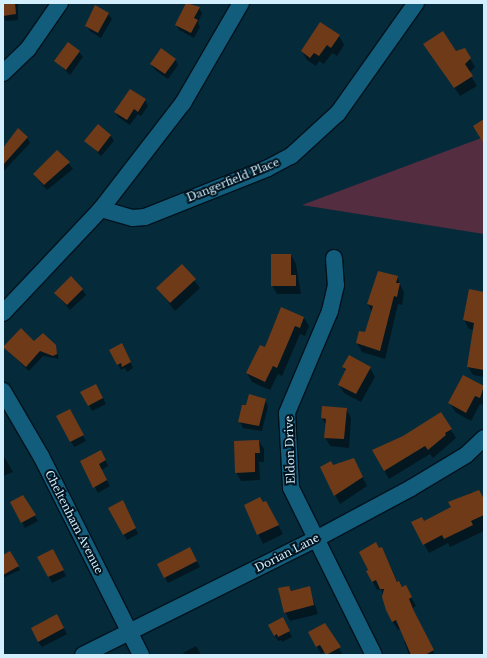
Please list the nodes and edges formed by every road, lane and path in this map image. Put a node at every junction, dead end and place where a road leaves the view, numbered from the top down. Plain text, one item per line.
1 (60, 3) edge
2 (241, 3) edge
3 (416, 3) edge
4 (3, 73) edge
5 (101, 209) junction
6 (334, 258) dead end
7 (3, 313) edge
8 (3, 391) edge
9 (484, 438) edge
10 (316, 539) junction
11 (129, 631) junction
12 (83, 655) edge
13 (141, 655) edge
14 (374, 655) edge

1 - 4 street
2 - 5 street
3 - 5 street, Dangerfield Place
5 - 7 street
6 - 10 street, Eldon Drive
8 - 11 street, Cheltenham Avenue
9 - 10 street, Dorian Lane
10 - 11 street, Dorian Lane
10 - 14 street, Eldon Drive
11 - 12 street, Dorian Lane
11 - 13 street, Cheltenham Avenue

